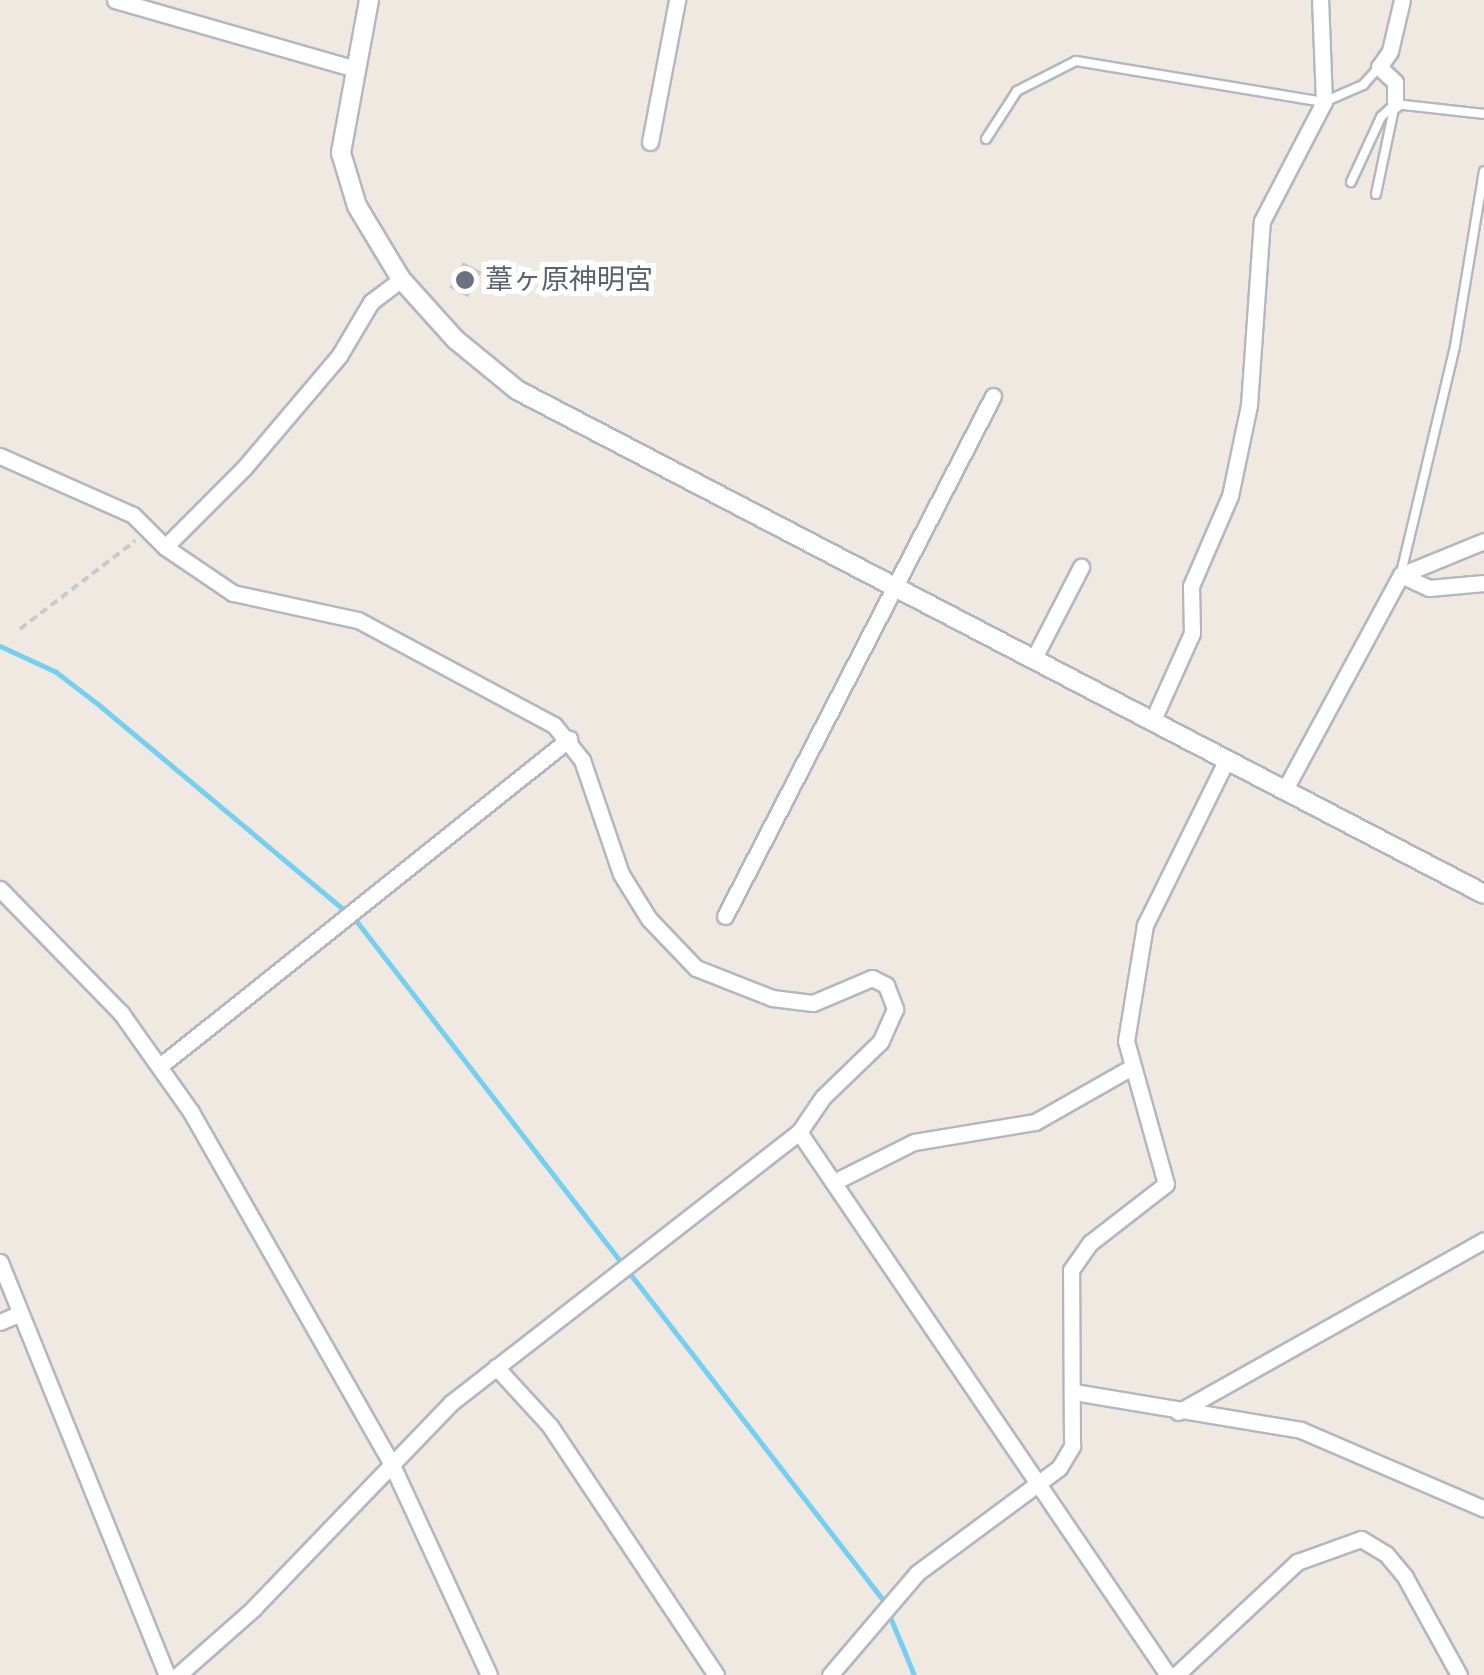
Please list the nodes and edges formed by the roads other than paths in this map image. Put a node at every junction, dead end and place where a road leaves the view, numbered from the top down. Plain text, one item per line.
1 (115, 0) edge
2 (369, 0) edge
3 (677, 0) edge
4 (1320, 0) edge
5 (1402, 0) edge
6 (1379, 68) junction
7 (356, 69) junction
8 (1324, 102) junction
9 (1395, 104) junction
10 (1484, 114) edge
11 (986, 139) dead end
12 (650, 142) dead end
13 (1484, 171) edge
14 (1350, 182) dead end
15 (1376, 194) dead end
16 (401, 279) junction
17 (993, 396) dead end
18 (0, 456) edge
19 (1484, 542) edge
20 (165, 547) junction
21 (1081, 568) dead end
22 (1401, 575) junction
23 (1484, 583) edge
24 (894, 587) junction
25 (1033, 660) junction
26 (1152, 722) junction
27 (569, 739) junction
28 (1226, 760) junction
29 (1284, 790) junction
30 (0, 889) edge
31 (1484, 894) edge
32 (724, 916) dead end
33 (160, 1066) junction
34 (1130, 1068) junction
35 (799, 1132) junction
36 (834, 1182) junction
37 (1484, 1240) edge
38 (0, 1262) edge
39 (20, 1313) junction
40 (0, 1322) edge
41 (496, 1367) junction
42 (1074, 1392) junction
43 (1178, 1412) junction
44 (392, 1465) junction
45 (1038, 1485) junction
46 (1484, 1508) edge
47 (482, 1673) edge
48 (166, 1675) edge
49 (178, 1675) edge
50 (716, 1675) edge
51 (830, 1675) edge
52 (1168, 1675) edge
53 (1176, 1675) edge
54 (1459, 1675) edge

1 - 7 street
2 - 7 street
3 - 12 street
4 - 8 street
5 - 6 street
6 - 8 lane
6 - 9 street
7 - 16 street
8 - 11 lane
8 - 26 street
9 - 10 lane
9 - 14 lane
9 - 15 lane
13 - 22 lane
16 - 20 street
16 - 24 street
17 - 24 street
18 - 20 street
19 - 22 street
20 - 27 street
21 - 25 street
22 - 23 street
22 - 29 street
24 - 25 street
24 - 32 street
25 - 26 street
26 - 28 street
27 - 33 street
27 - 35 street
28 - 29 street
28 - 34 street
29 - 31 street
30 - 33 street
33 - 44 street
34 - 36 street
34 - 42 street
35 - 36 street
35 - 41 street
36 - 45 street
37 - 43 street
38 - 39 street
39 - 40 street
39 - 48 street
41 - 44 street
41 - 50 street
42 - 43 street
42 - 45 street
43 - 46 street
44 - 47 street
44 - 49 street
45 - 51 street
45 - 52 street
53 - 54 street

